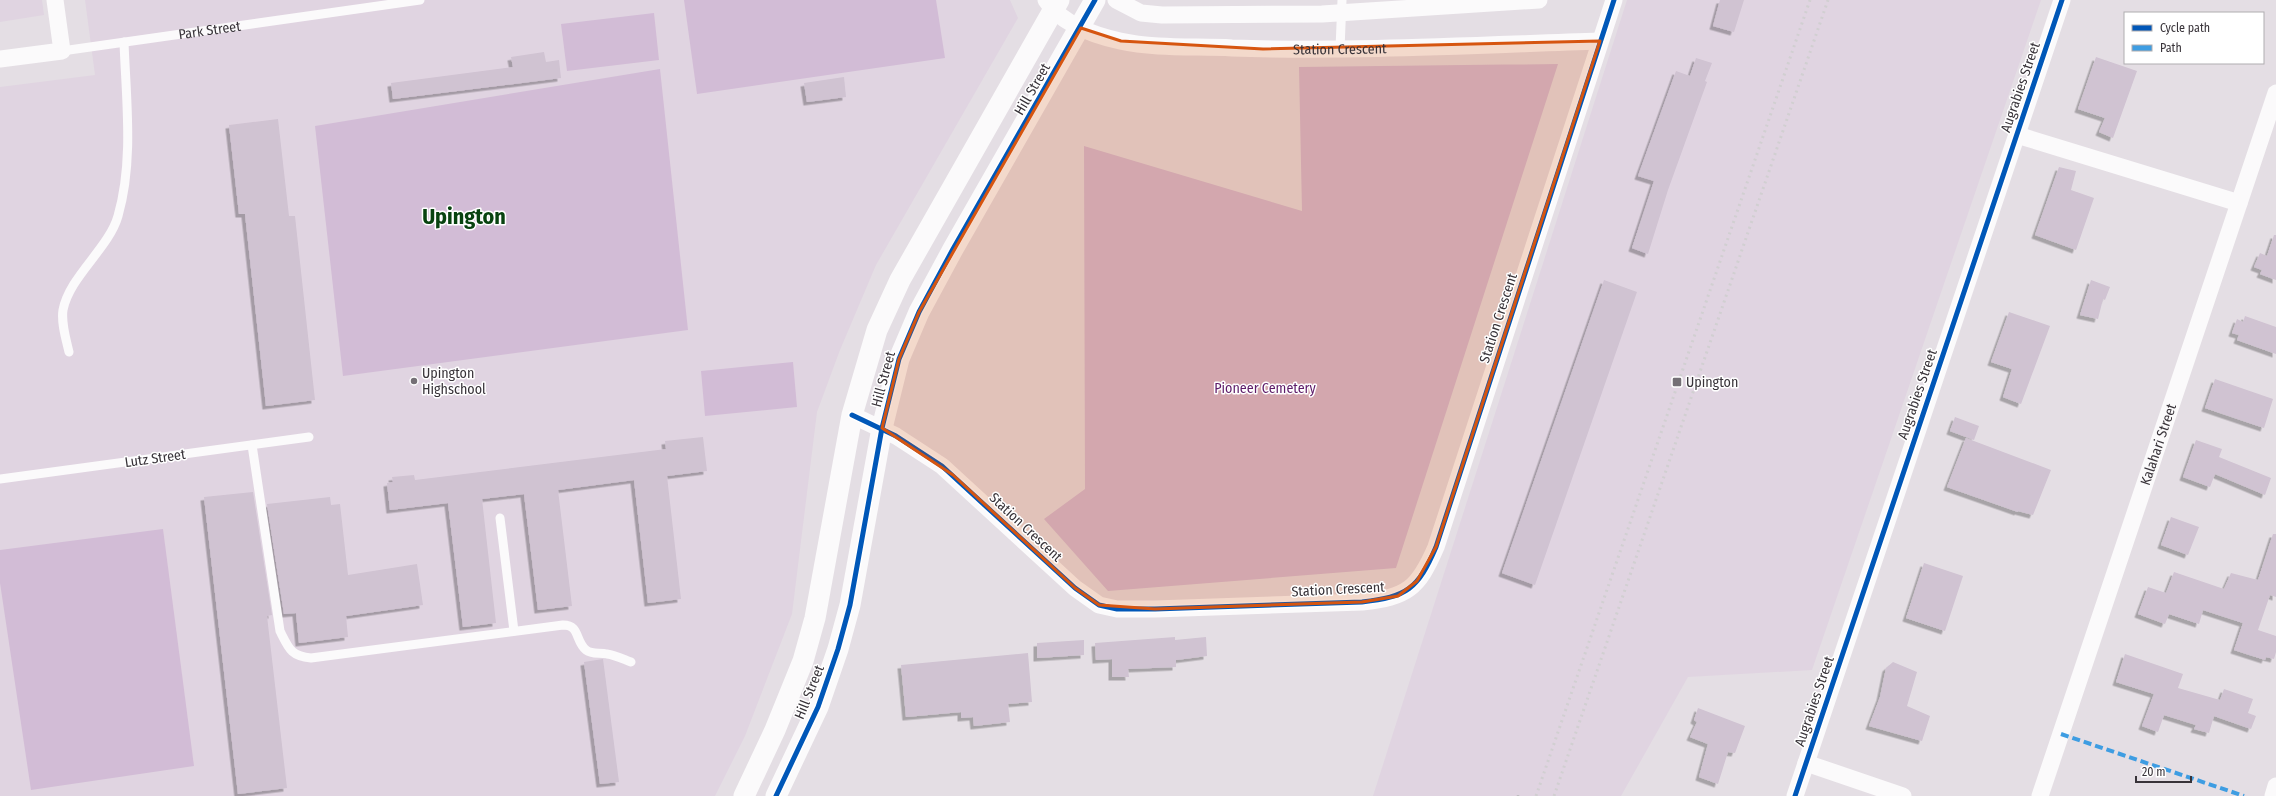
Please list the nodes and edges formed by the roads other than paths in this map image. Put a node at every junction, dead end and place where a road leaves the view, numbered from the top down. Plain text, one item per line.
1 (55, 0) edge
2 (420, 0) edge
3 (1095, 0) edge
4 (1116, 0) edge
5 (1539, 0) edge
6 (1614, 0) edge
7 (2062, 0) edge
8 (1053, 4) edge
9 (1342, 6) edge
10 (1081, 28) junction
11 (1600, 41) junction
12 (124, 42) junction
13 (1340, 49) junction
14 (62, 51) junction
15 (0, 59) edge
16 (2276, 93) edge
17 (2017, 135) junction
18 (2239, 203) junction
19 (69, 352) dead end
20 (852, 415) junction
21 (882, 428) junction
22 (309, 437) dead end
23 (252, 444) junction
24 (0, 479) edge
25 (500, 518) dead end
26 (514, 631) junction
27 (631, 662) dead end
28 (1806, 763) junction
29 (2276, 786) edge
30 (744, 796) edge
31 (776, 796) edge
32 (1795, 796) edge
33 (1903, 796) edge
34 (2040, 796) edge
35 (2273, 796) edge

1 - 14 street
2 - 12 lane, Park Street
3 - 10 street, Hill Street
4 - 9 street
5 - 9 street
6 - 11 street, Station Crescent
7 - 17 street, Augrabies Street
8 - 10 street, Station Crescent
8 - 20 street, Hill Street
9 - 13 lane
10 - 13 street, Station Crescent
10 - 21 street, Hill Street
11 - 13 street, Station Crescent
11 - 21 street, Station Crescent
12 - 14 lane, Park Street
12 - 19 lane
14 - 15 street, Park Street
16 - 18 street, Kalahari Street
17 - 18 street
17 - 28 street, Augrabies Street
18 - 34 street, Kalahari Street
20 - 21 street, Station Crescent
20 - 30 street, Hill Street
21 - 31 street, Hill Street
22 - 23 lane, Lutz Street
23 - 24 lane, Lutz Street
23 - 26 lane
25 - 26 lane
26 - 27 lane
28 - 32 street, Augrabies Street
28 - 33 street
29 - 35 street

